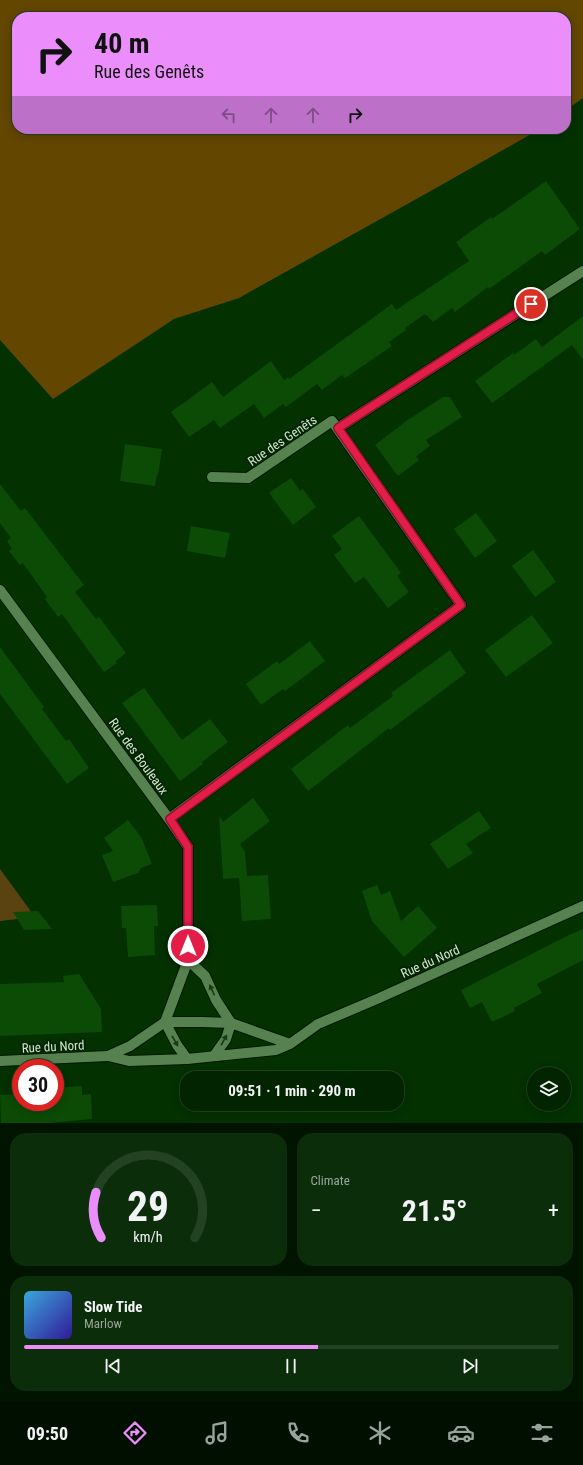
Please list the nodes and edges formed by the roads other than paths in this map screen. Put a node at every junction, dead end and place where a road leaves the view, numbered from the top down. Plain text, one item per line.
1 (583, 271) edge
2 (338, 428) junction
3 (212, 477) dead end
4 (0, 590) edge
5 (170, 819) junction
6 (583, 906) edge
7 (188, 960) junction
8 (165, 1022) junction
9 (231, 1023) junction
10 (290, 1044) junction
11 (108, 1056) junction
12 (214, 1056) junction
13 (187, 1059) junction
14 (0, 1061) edge

1 - 2 street, Rue des Genêts
2 - 3 street, Rue des Genêts
2 - 5 street, Rue des Genêts
4 - 5 street, Rue des Bouleaux
5 - 7 street, Rue des Bouleaux
6 - 10 street, Rue du Nord
7 - 8 street, Rue des Bouleaux
9 -> 7 street
8 - 9 street
8 - 11 street, Rue du Nord
8 -> 13 street
9 - 10 street
12 -> 9 street
10 - 12 street, Rue du Nord
11 - 13 street, Rue du Nord
11 - 14 street, Rue du Nord
12 - 13 street, Rue du Nord

